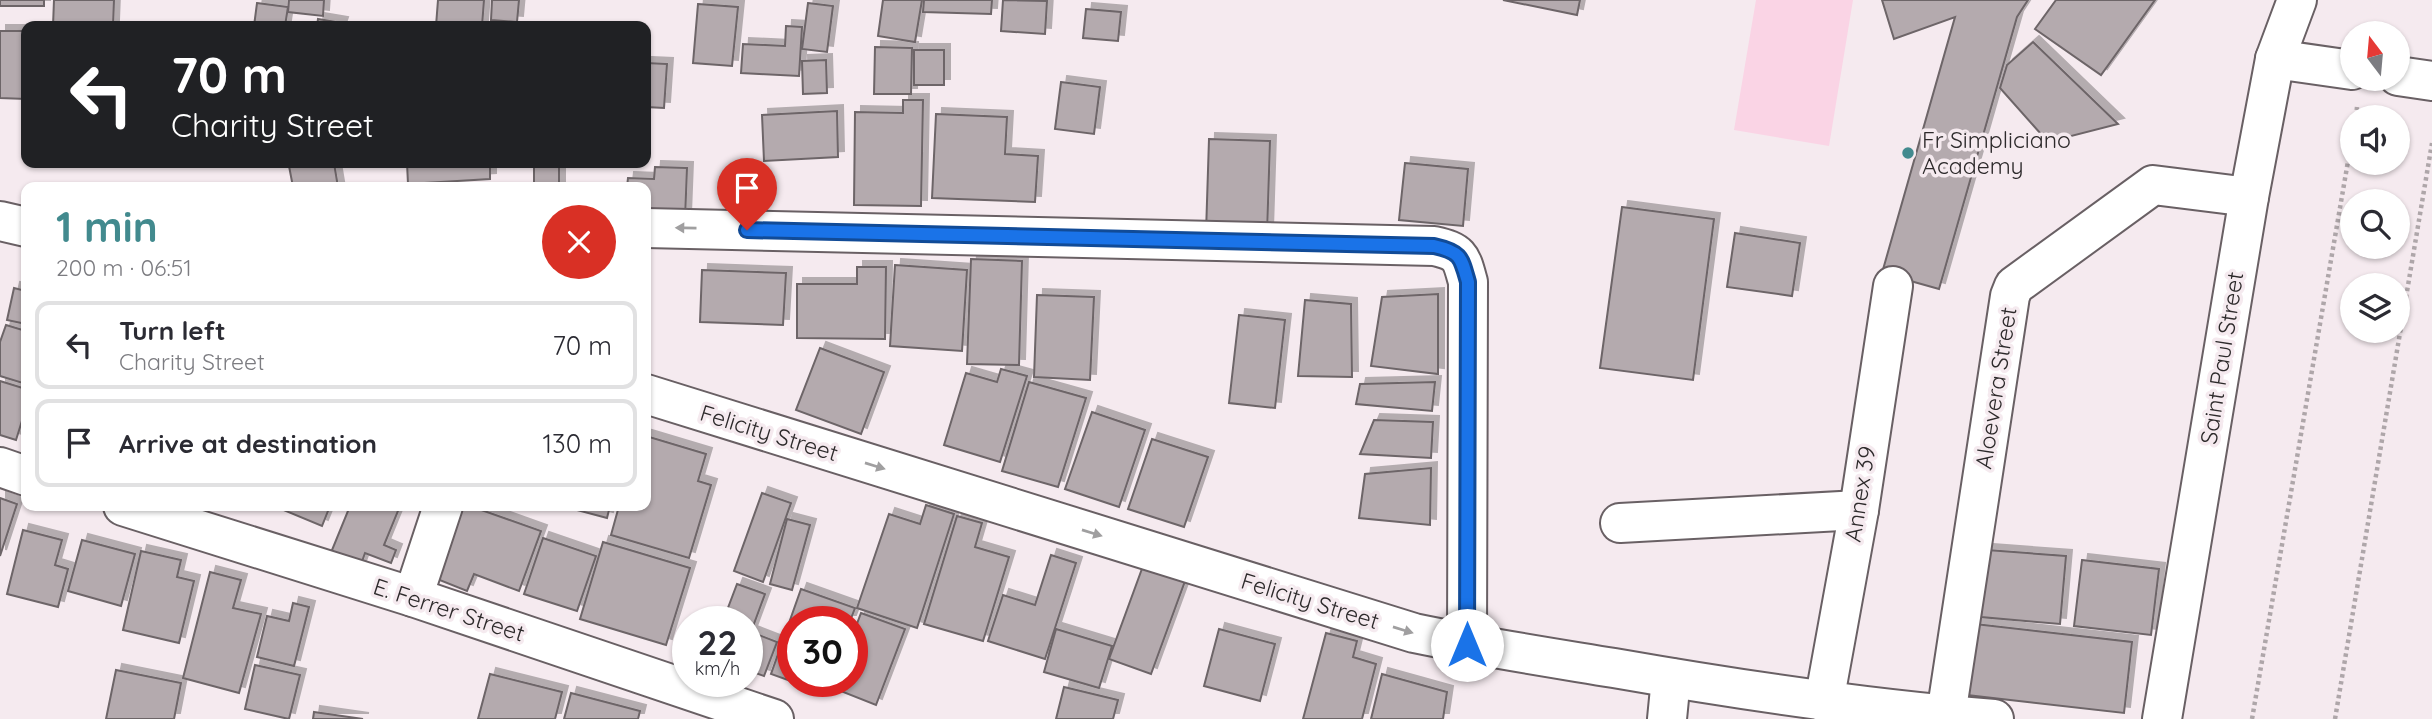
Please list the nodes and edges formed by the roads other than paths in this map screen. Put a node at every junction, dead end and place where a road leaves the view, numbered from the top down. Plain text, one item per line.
1 (2297, 0) edge
2 (2275, 59) junction
3 (2340, 68) edge
4 (2410, 78) edge
5 (2432, 81) edge
6 (2249, 197) junction
7 (0, 220) edge
8 (21, 226) edge
9 (651, 228) edge
10 (1893, 286) dead end
11 (651, 396) edge
12 (0, 467) edge
13 (21, 473) edge
14 (1859, 510) junction
15 (139, 511) edge
16 (441, 511) edge
17 (1620, 523) dead end
18 (413, 597) junction
19 (1467, 645) junction
20 (1671, 678) junction
21 (1824, 702) junction
22 (1946, 715) junction
23 (774, 719) edge
24 (1667, 719) edge
25 (1994, 719) edge
26 (2162, 719) edge

1 - 2 street, Saint Paul Street
2 - 3 street
2 - 6 street, Saint Paul Street
4 - 5 street
6 - 22 street, Aloevera Street
6 - 26 street, Saint Paul Street
7 - 8 street
19 -> 9 street
10 - 14 street, Annex 39
11 -> 19 street, Felicity Street
12 - 13 street
14 - 17 street
14 - 21 street, Annex 39
15 - 18 street, E. Ferrer Street
16 - 18 street
18 - 23 street, E. Ferrer Street
19 - 20 street, Felicity Street
20 - 21 street, Felicity Street
20 - 24 street
21 - 22 street, Felicity Street
22 - 25 street, Felicity Street

